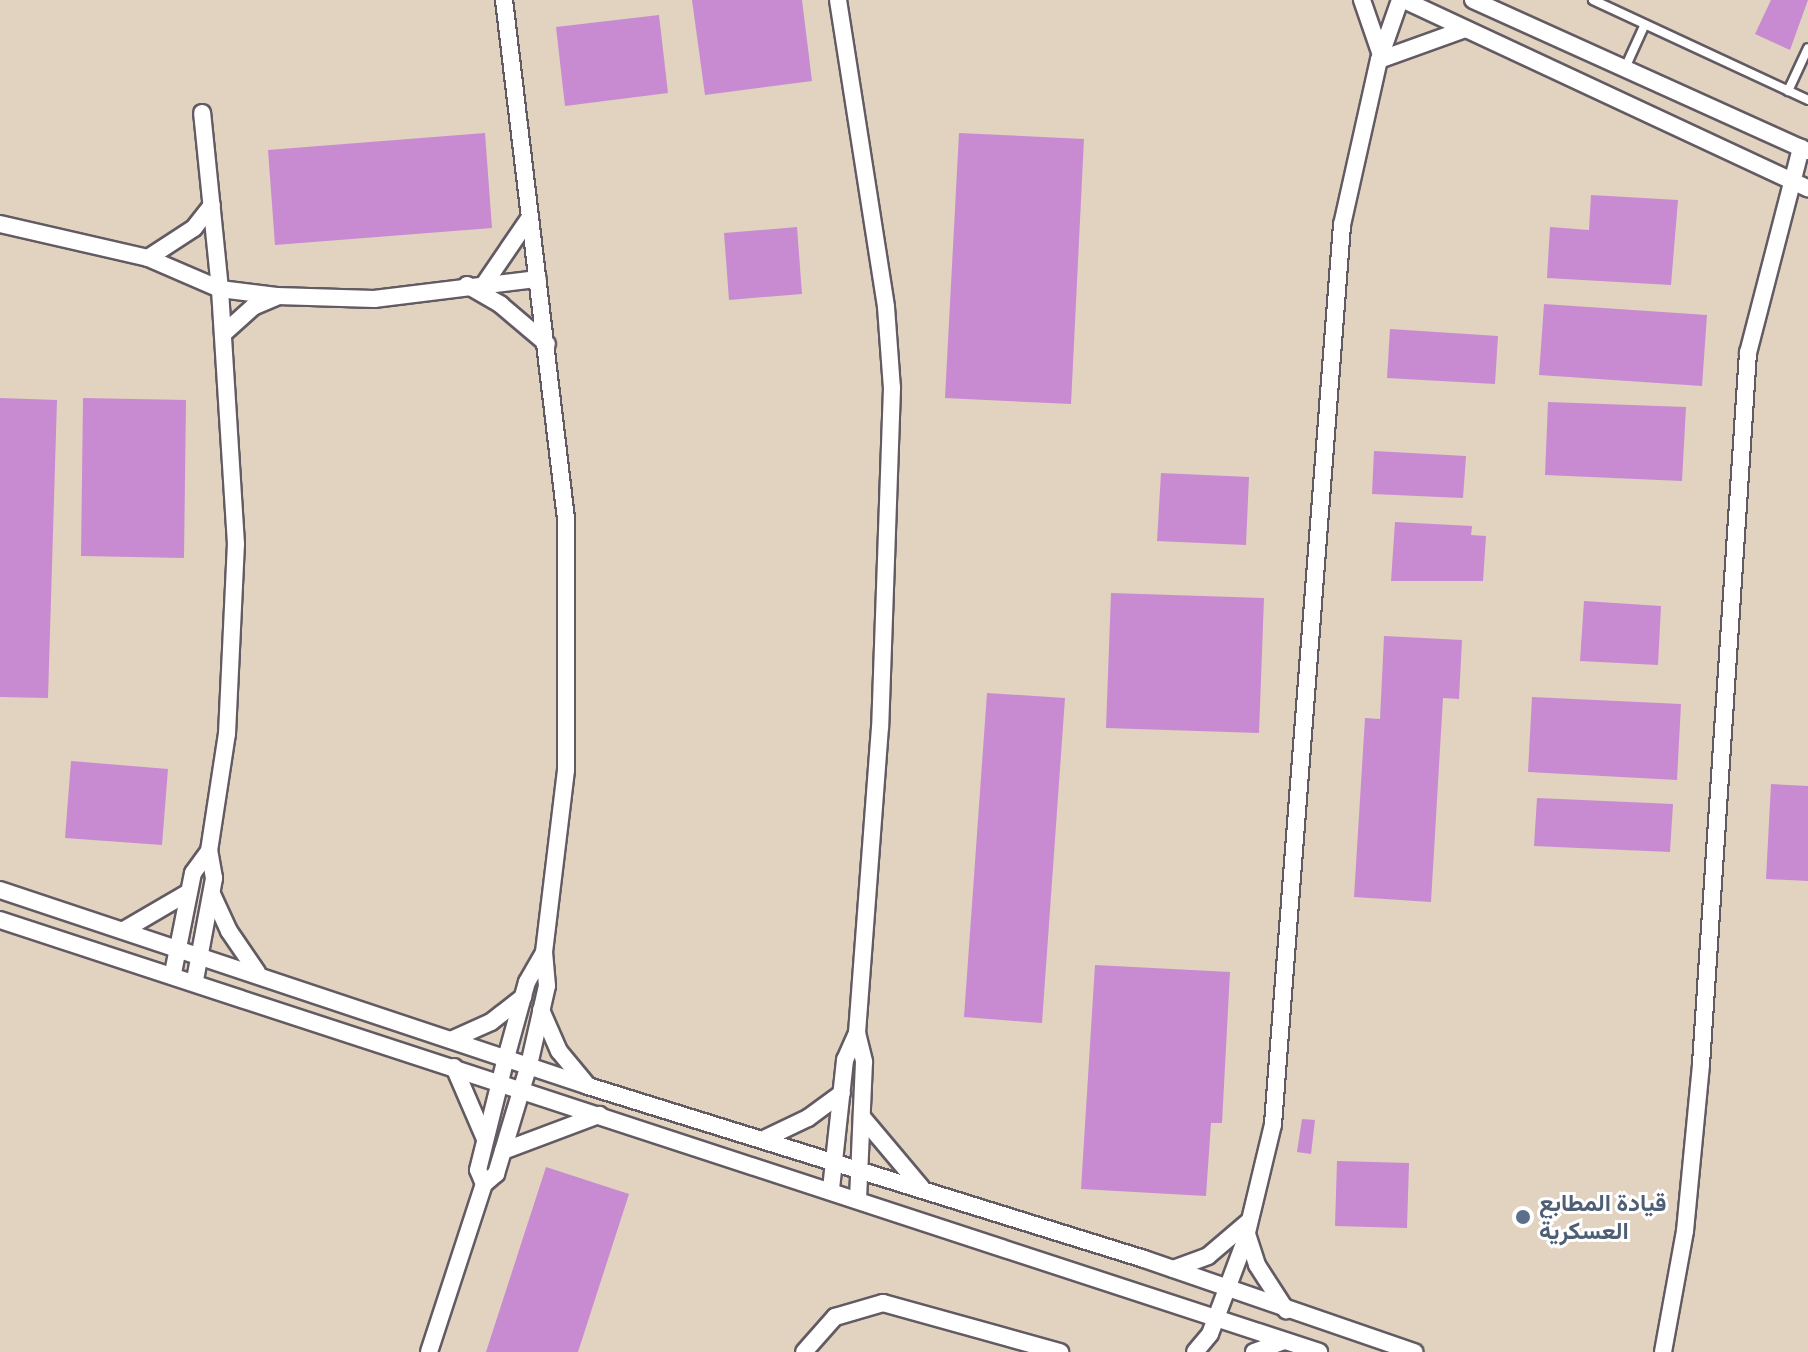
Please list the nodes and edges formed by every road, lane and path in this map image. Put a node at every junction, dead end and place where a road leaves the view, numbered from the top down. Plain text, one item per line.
1 (504, 0) edge
2 (838, 0) edge
3 (1362, 0) edge
4 (1402, 0) edge
5 (1473, 0) edge
6 (1593, 0) edge
7 (1645, 24) junction
8 (1465, 29) junction
9 (1808, 48) edge
10 (1380, 57) junction
11 (1625, 68) junction
12 (1788, 91) junction
13 (1808, 100) edge
14 (202, 113) dead end
15 (1805, 150) edge
16 (1791, 181) junction
17 (1808, 188) edge
18 (212, 205) junction
19 (530, 217) junction
20 (0, 224) edge
21 (148, 258) junction
22 (538, 279) junction
23 (485, 283) junction
24 (467, 285) junction
25 (220, 289) junction
26 (277, 296) junction
27 (223, 334) junction
28 (547, 344) junction
29 (209, 851) junction
30 (0, 890) edge
31 (189, 892) junction
32 (212, 892) junction
33 (0, 920) edge
34 (124, 930) junction
35 (180, 947) junction
36 (544, 952) junction
37 (201, 953) junction
38 (257, 972) junction
39 (173, 973) junction
40 (195, 980) junction
41 (523, 997) junction
42 (541, 1010) junction
43 (857, 1033) junction
44 (453, 1039) junction
45 (506, 1058) junction
46 (529, 1065) junction
47 (454, 1067) junction
48 (500, 1083) junction
49 (588, 1086) junction
50 (523, 1089) junction
51 (842, 1093) junction
52 (600, 1114) junction
53 (862, 1117) junction
54 (766, 1138) junction
55 (486, 1141) junction
56 (503, 1151) junction
57 (836, 1159) junction
58 (860, 1168) junction
59 (484, 1184) junction
60 (831, 1189) junction
61 (925, 1191) junction
62 (858, 1199) junction
63 (1250, 1226) junction
64 (1173, 1269) junction
65 (1227, 1289) junction
66 (1286, 1310) junction
67 (1216, 1317) junction
68 (1284, 1341) junction
69 (429, 1352) edge
70 (804, 1352) edge
71 (1060, 1352) edge
72 (1195, 1352) edge
73 (1254, 1352) edge
74 (1319, 1352) edge
75 (1414, 1352) edge
76 (1663, 1352) edge

1 - 19 street
2 - 43 street
3 - 10 street
4 - 8 street
4 - 10 street
5 - 11 street
6 - 7 lane
7 - 11 lane
7 - 12 lane
8 - 10 street
8 - 16 street
9 - 12 lane
10 - 63 street
11 - 15 street
12 - 13 lane
14 - 18 street
15 - 16 street
16 - 17 street
16 - 76 street
18 - 21 street
18 - 25 street
19 - 22 street
19 - 23 street
20 - 21 street
21 - 25 street
22 - 23 street
22 - 28 street
23 - 24 street
24 - 26 street
24 - 28 street
25 - 26 street
25 - 27 street
26 - 27 street
27 - 29 street
28 - 36 street
29 - 31 street
29 - 32 street
30 - 34 street
31 - 34 street
31 - 35 street
32 - 37 street
32 - 38 street
33 - 39 street
34 - 35 street
35 - 37 street
35 - 39 street
36 - 41 street
36 - 42 street
37 - 38 street
37 - 40 street
38 - 44 street
39 - 40 street
40 - 47 street
41 - 44 street
41 - 45 street
42 - 46 street
42 - 49 street
43 - 51 street
43 - 53 street
44 - 45 street
45 - 46 street
45 - 48 street
46 - 49 street
46 - 50 street
47 - 48 street
47 - 55 street
48 - 50 street
48 - 55 street
49 - 54 street
50 - 52 street
50 - 56 street
51 - 54 street
51 - 57 street
52 - 56 street
52 - 60 street
53 - 58 street
53 - 61 street
54 - 57 street
55 - 59 street
56 - 59 street
57 - 58 street
57 - 60 street
58 - 61 street
58 - 62 street
59 - 69 street
60 - 62 street
61 - 64 street
62 - 67 street
63 - 64 street
63 - 65 street
63 - 66 street
64 - 65 street
65 - 66 street
65 - 67 street
66 - 75 street
67 - 68 street
67 - 72 street
68 - 73 street
68 - 74 street
70 - 71 street

